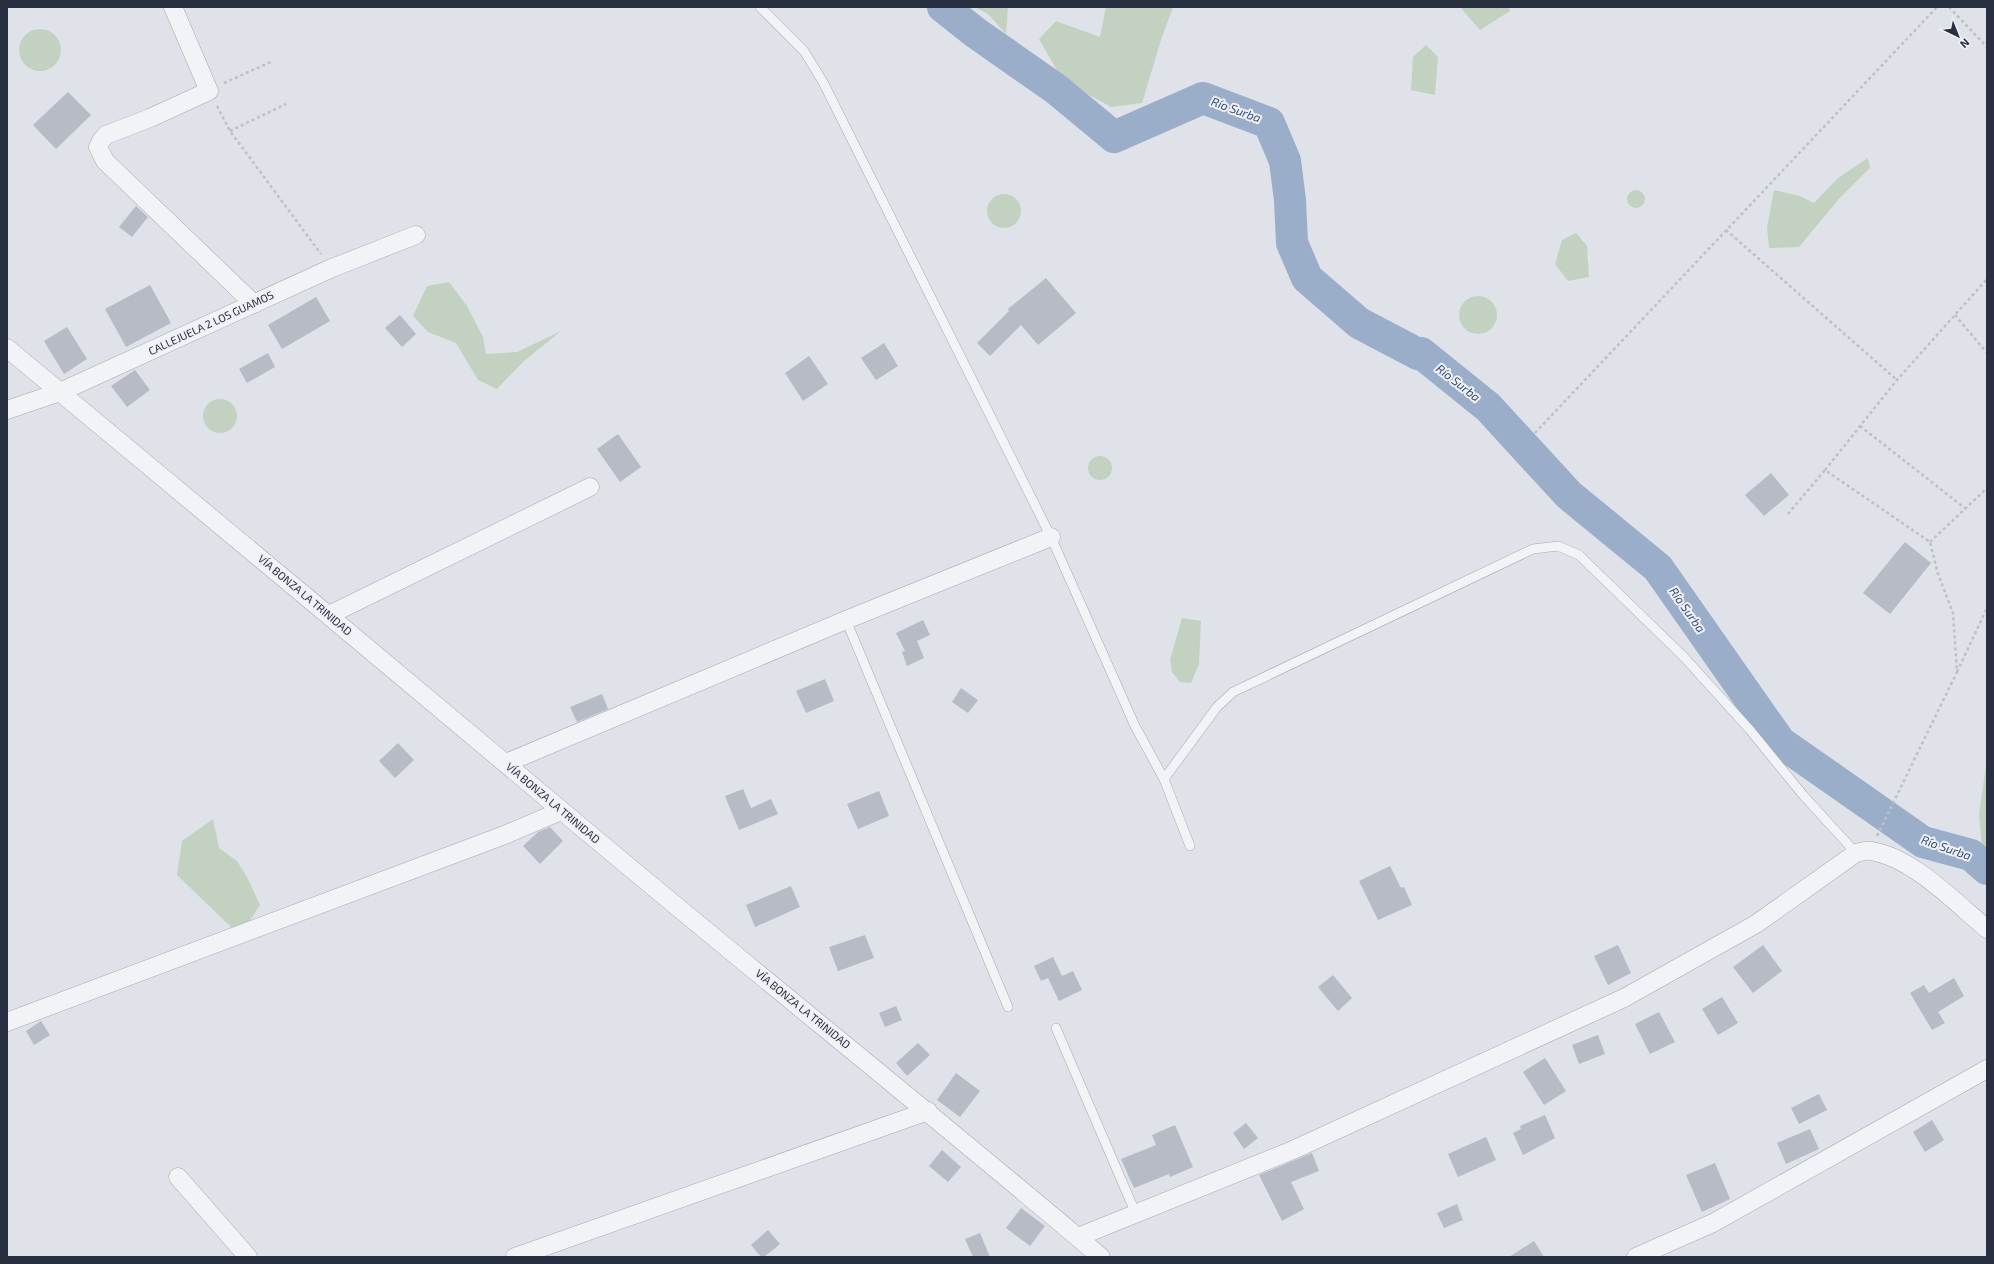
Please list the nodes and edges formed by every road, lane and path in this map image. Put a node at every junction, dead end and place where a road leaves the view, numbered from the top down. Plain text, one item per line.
1 (173, 7) edge
2 (760, 7) edge
3 (1937, 7) edge
4 (1949, 7) edge
5 (1987, 48) edge
6 (273, 61) dead end
7 (209, 91) junction
8 (286, 104) dead end
9 (230, 131) junction
10 (1726, 230) junction
11 (416, 235) dead end
12 (332, 268) junction
13 (1987, 279) edge
14 (254, 304) junction
15 (1955, 315) junction
16 (7, 348) edge
17 (1987, 353) edge
18 (1897, 380) junction
19 (60, 392) junction
20 (7, 410) edge
21 (1860, 426) junction
22 (1535, 433) dead end
23 (1825, 470) junction
24 (590, 487) dead end
25 (1987, 488) edge
26 (1966, 509) junction
27 (1788, 514) dead end
28 (1052, 537) junction
29 (1930, 542) junction
30 (1987, 608) edge
31 (329, 615) junction
32 (846, 620) junction
33 (1957, 672) junction
34 (506, 763) junction
35 (1164, 779) junction
36 (561, 810) junction
37 (1190, 846) dead end
38 (1863, 852) junction
39 (1987, 929) edge
40 (1008, 1007) dead end
41 (7, 1022) edge
42 (1056, 1028) dead end
43 (1987, 1069) edge
44 (928, 1112) junction
45 (178, 1177) dead end
46 (1136, 1214) junction
47 (1078, 1237) junction
48 (248, 1257) edge
49 (515, 1257) edge
50 (1101, 1257) edge
51 (1636, 1257) edge

1 - 7 street
2 - 28 lane
3 - 10 path
4 - 5 path
6 - 7 path
7 - 9 path
7 - 14 street
8 - 9 path
9 - 12 path
10 - 18 path
10 - 22 path
11 - 12 street, CALLEJUELA 2 LOS GUAMOS
12 - 14 street, CALLEJUELA 2 LOS GUAMOS
13 - 15 path
14 - 19 street, CALLEJUELA 2 LOS GUAMOS
15 - 17 path
15 - 18 path
16 - 19 street, VÍA BONZA LA TRINIDAD
18 - 21 path
19 - 20 street, CALLEJUELA 2 LOS GUAMOS
19 - 31 street, VÍA BONZA LA TRINIDAD
21 - 23 path
21 - 26 path
23 - 27 path
23 - 29 path
24 - 31 street
25 - 26 path
26 - 29 path
28 - 32 street
28 - 35 lane
29 - 33 path
30 - 33 path
31 - 34 street, VÍA BONZA LA TRINIDAD
32 - 34 street
32 - 40 lane
33 - 38 path
34 - 36 street, VÍA BONZA LA TRINIDAD
35 - 37 lane
35 - 38 lane
36 - 41 street
36 - 44 street, VÍA BONZA LA TRINIDAD
38 - 39 street
38 - 46 street
42 - 46 lane
43 - 51 street
44 - 47 street, VÍA BONZA LA TRINIDAD
44 - 49 street
45 - 48 street
46 - 47 street
47 - 50 street, VÍA BONZA LA TRINIDAD

